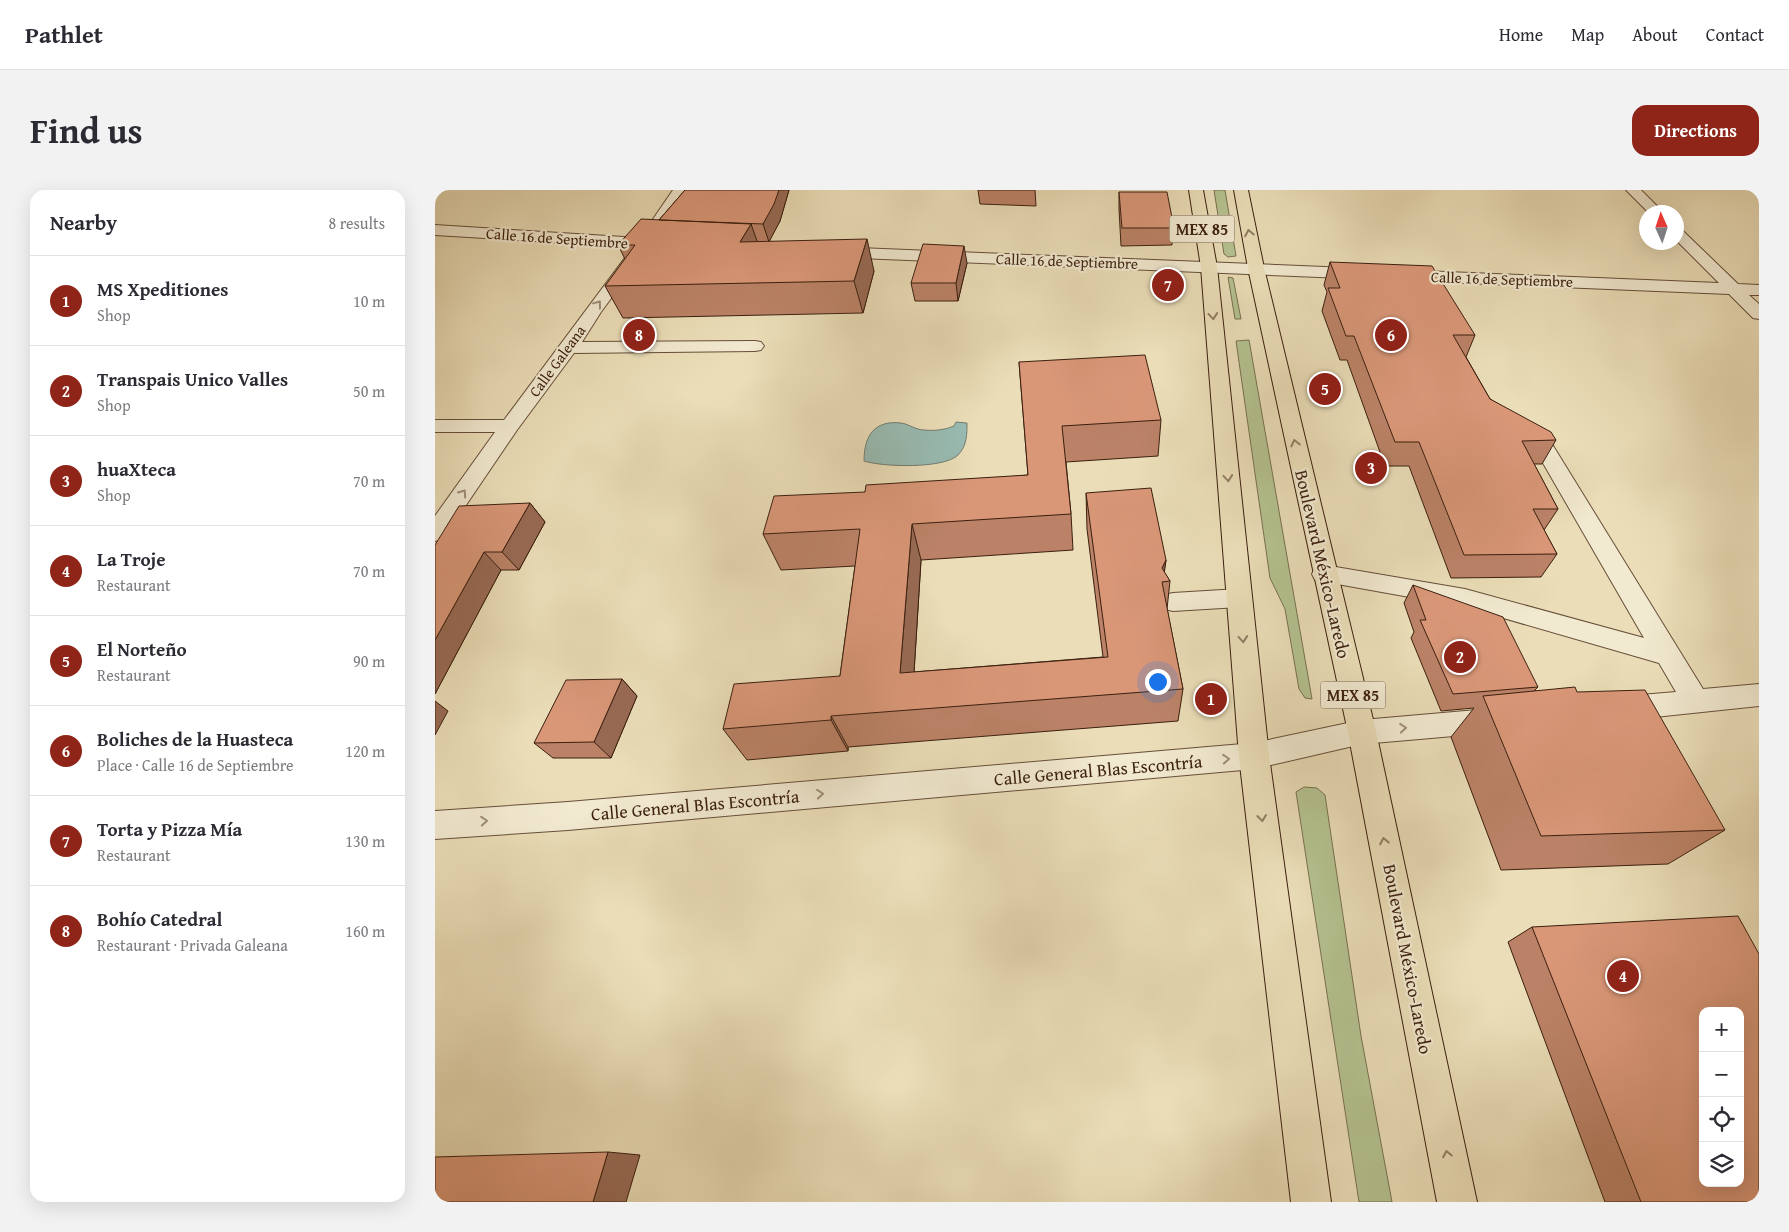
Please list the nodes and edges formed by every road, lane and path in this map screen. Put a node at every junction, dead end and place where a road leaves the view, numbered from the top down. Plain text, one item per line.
1 (679, 190) edge
2 (1196, 190) edge
3 (1241, 190) edge
4 (1633, 190) edge
5 (1649, 205) edge
6 (435, 230) edge
7 (1684, 240) edge
8 (644, 243) junction
9 (674, 245) edge
10 (822, 251) edge
11 (1209, 267) junction
12 (1256, 268) junction
13 (1733, 289) junction
14 (1759, 290) edge
15 (1759, 314) edge
16 (755, 346) dead end
17 (569, 348) junction
18 (435, 426) edge
19 (510, 426) junction
20 (1543, 444) edge
21 (435, 533) edge
22 (1324, 574) junction
23 (1239, 598) junction
24 (1173, 602) dead end
25 (1668, 655) junction
26 (1759, 696) edge
27 (1696, 702) junction
28 (1588, 712) edge
29 (1529, 717) edge
30 (1362, 732) junction
31 (1254, 756) junction
32 (435, 824) edge
33 (1311, 1202) edge
34 (1457, 1202) edge

1 - 8 street, Calle Galeana
2 - 11 main road, MEX 85
12 -> 3 main road, Boulevard México-Laredo / MEX 85
4 - 5 street
6 - 8 street, Calle 16 de Septiembre
7 - 13 street
8 - 9 street, Calle 16 de Septiembre
17 -> 8 street, Calle Galeana
10 - 11 street, Calle 16 de Septiembre
11 - 12 street, Calle 16 de Septiembre
11 -> 23 main road, MEX 85
12 - 13 street, Calle 16 de Septiembre
22 -> 12 main road, Boulevard México-Laredo / MEX 85
13 - 14 street, Calle 16 de Septiembre
13 - 15 street
16 - 17 street
17 - 19 street, Calle Galeana
18 - 19 street
21 -> 19 street, Calle Galeana
20 - 25 street
22 - 25 street
22 - 30 main road, Boulevard México-Laredo / MEX 85
23 - 24 street
23 -> 31 main road, MEX 85
25 - 27 street
26 - 27 street
27 - 28 street
30 -> 29 street, Calle General Blas Escontría
30 - 31 street, Calle General Blas Escontría
34 -> 30 main road, Boulevard México-Laredo / MEX 85
32 -> 31 street, Calle General Blas Escontría
31 -> 33 main road, MEX 85

